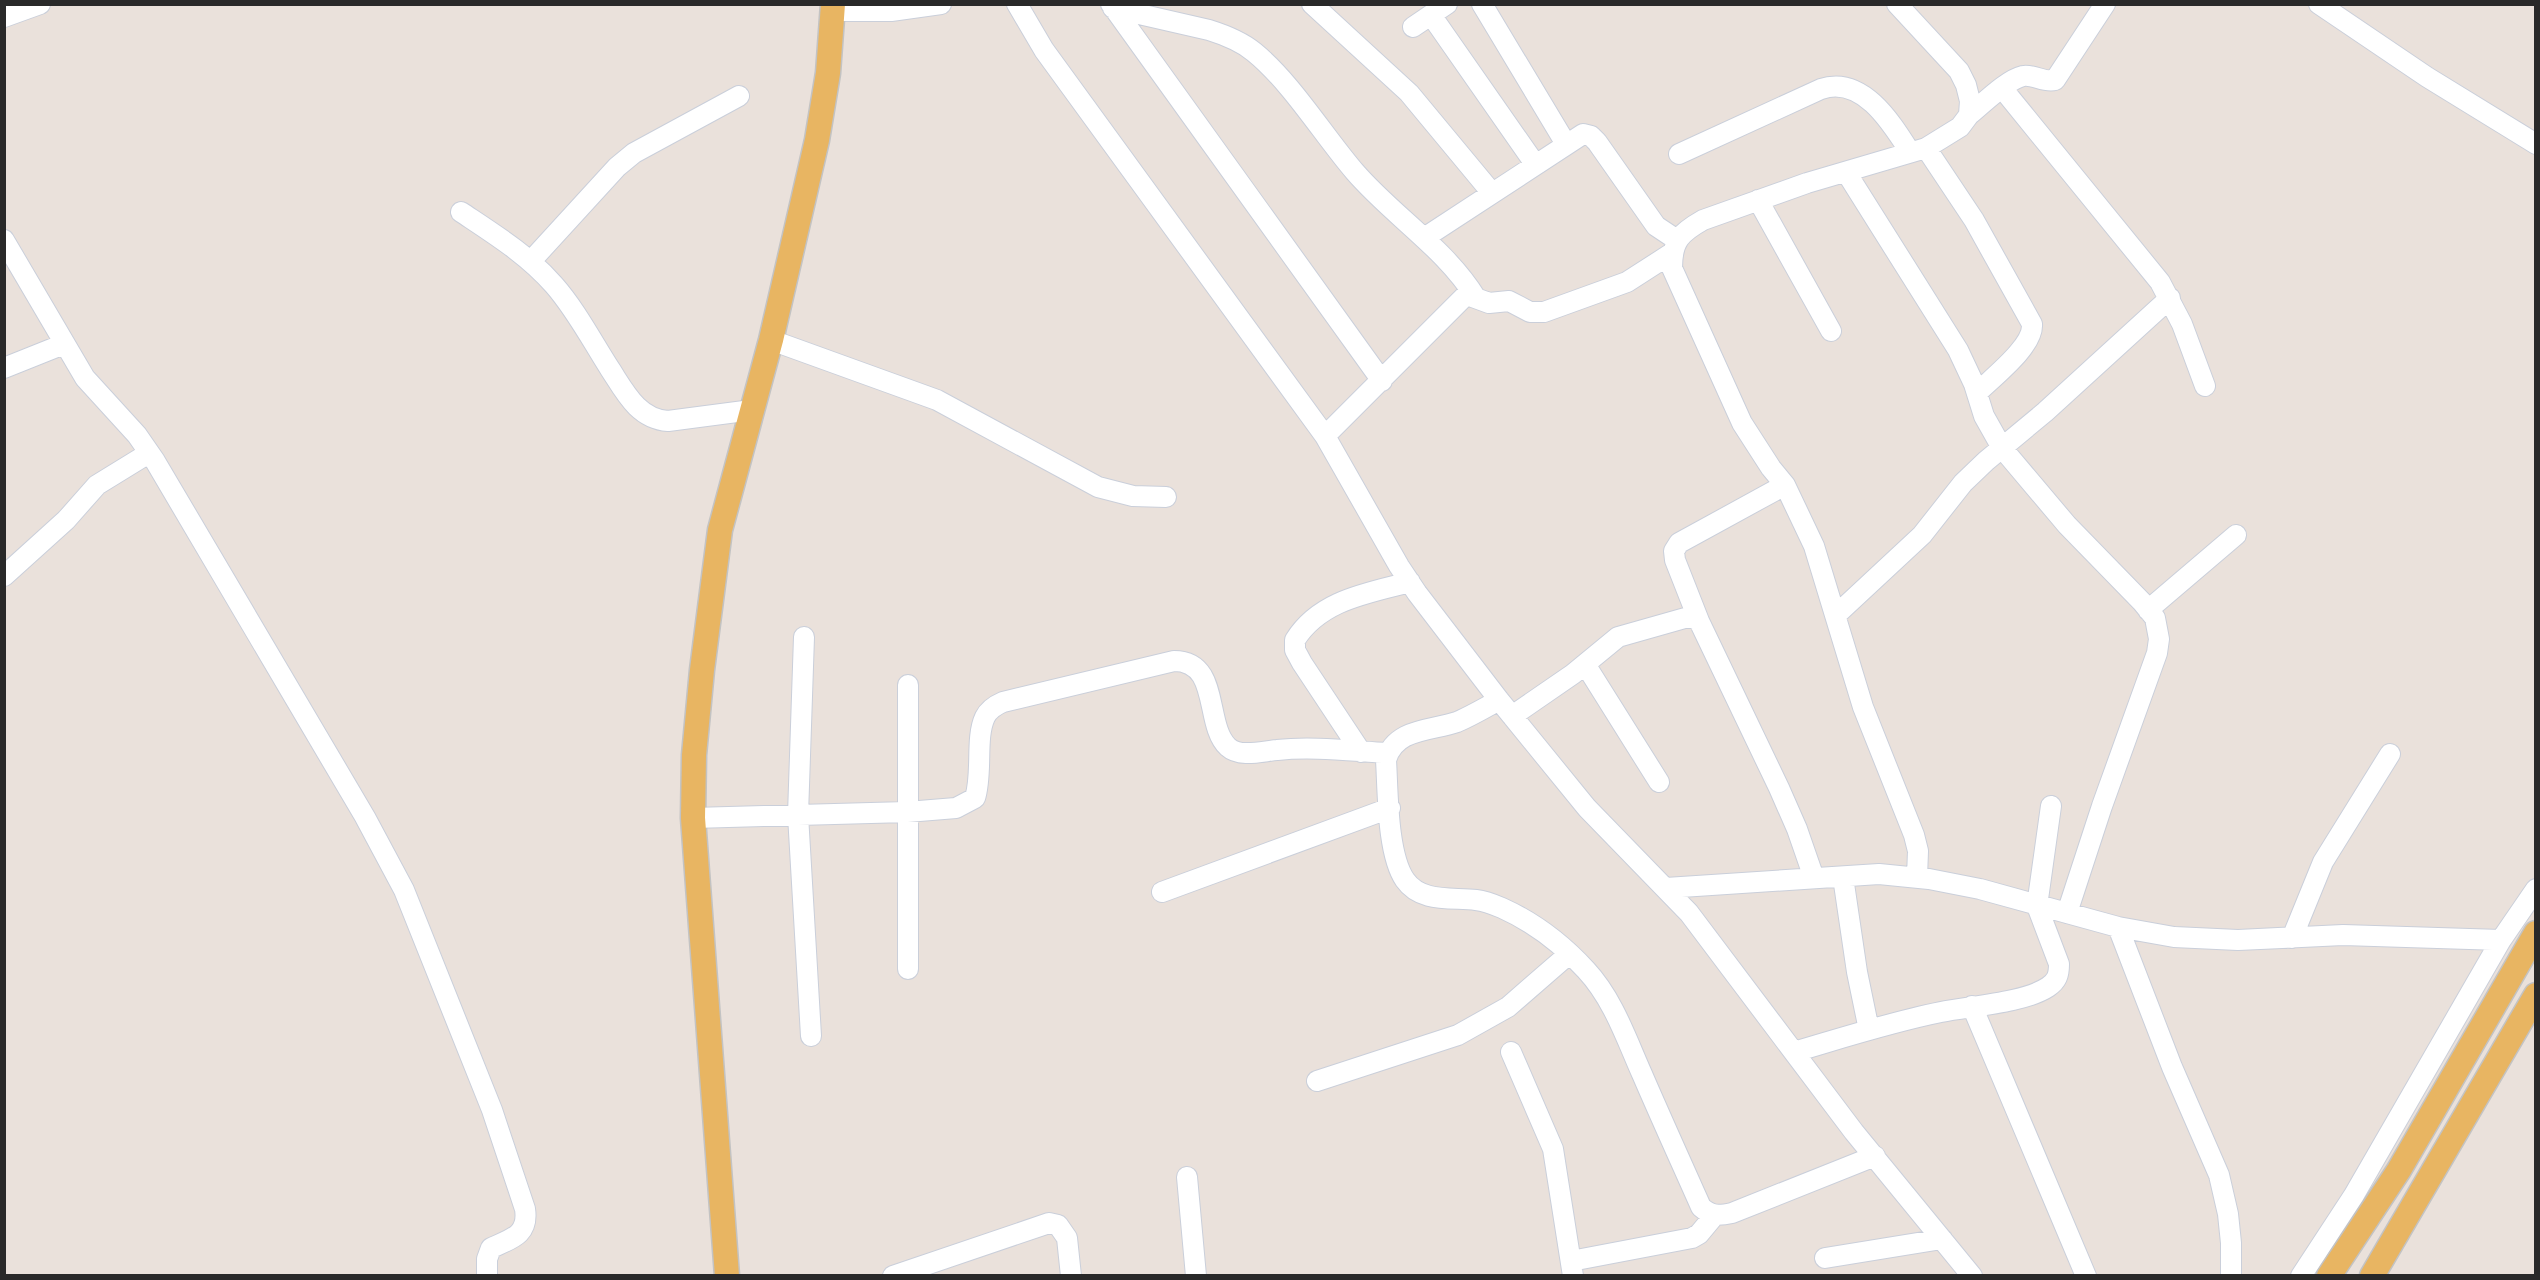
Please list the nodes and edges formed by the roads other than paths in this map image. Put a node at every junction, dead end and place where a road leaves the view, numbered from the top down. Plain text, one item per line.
1 (40, 4) edge
2 (941, 4) edge
3 (1017, 4) edge
4 (1312, 4) edge
5 (1482, 4) edge
6 (1897, 4) edge
7 (2105, 4) edge
8 (2319, 4) edge
9 (1112, 6) edge
10 (833, 8) edge
11 (1439, 10) edge
12 (4, 17) edge
13 (1413, 27) dead end
14 (2002, 88) junction
15 (739, 96) dead end
16 (1969, 115) junction
17 (1566, 144) junction
18 (2535, 144) edge
19 (1918, 150) junction
20 (1679, 154) dead end
21 (1535, 164) junction
22 (1846, 172) junction
23 (1492, 193) junction
24 (1758, 201) junction
25 (461, 212) dead end
26 (1424, 238) junction
27 (4, 240) edge
28 (1674, 247) junction
29 (531, 261) junction
30 (1476, 298) junction
31 (2170, 298) junction
32 (1831, 331) dead end
33 (771, 340) junction
34 (64, 344) junction
35 (4, 368) edge
36 (1382, 381) junction
37 (2205, 386) dead end
38 (1977, 393) junction
39 (752, 410) junction
40 (1325, 436) junction
41 (2002, 448) junction
42 (149, 453) junction
43 (1785, 485) junction
44 (1166, 497) dead end
45 (2236, 535) dead end
46 (4, 576) edge
47 (1410, 582) junction
48 (2148, 610) junction
49 (1836, 615) junction
50 (1699, 621) junction
51 (804, 637) dead end
52 (1585, 664) junction
53 (908, 685) dead end
54 (1499, 700) junction
55 (1512, 716) junction
56 (1361, 752) junction
57 (1388, 753) junction
58 (2390, 754) dead end
59 (1659, 782) dead end
60 (2050, 806) dead end
61 (1390, 808) junction
62 (907, 812) junction
63 (798, 815) junction
64 (693, 818) junction
65 (1843, 877) junction
66 (1917, 877) junction
67 (1814, 878) junction
68 (1666, 888) junction
69 (2535, 889) edge
70 (1162, 892) dead end
71 (2037, 906) junction
72 (2067, 913) junction
73 (2118, 927) junction
74 (2535, 933) edge
75 (2292, 938) junction
76 (2501, 940) junction
77 (1569, 954) junction
78 (908, 969) dead end
79 (2535, 994) edge
80 (1972, 1006) junction
81 (1869, 1030) junction
82 (812, 1036) dead end
83 (1511, 1052) dead end
84 (1794, 1052) junction
85 (1317, 1081) dead end
86 (1875, 1156) junction
87 (1187, 1177) dead end
88 (1714, 1216) junction
89 (1942, 1239) junction
90 (1826, 1258) dead end
91 (1572, 1268) edge
92 (487, 1275) edge
93 (727, 1275) edge
94 (893, 1275) edge
95 (1071, 1275) edge
96 (1196, 1275) edge
97 (1971, 1275) edge
98 (2086, 1275) edge
99 (2230, 1275) edge
100 (2301, 1275) edge
101 (2329, 1275) edge
102 (2372, 1275) edge

1 - 12 street
2 - 10 street
3 - 40 street
4 - 23 street
5 - 17 street
6 - 16 street
7 - 14 street
8 - 18 street
9 - 26 street
9 - 36 street
10 - 33 main road
11 - 13 street
11 - 21 street
14 - 16 street
14 - 31 street
15 - 29 street
16 - 19 street
17 - 21 street
17 - 28 street
19 - 20 street
19 - 22 street
19 - 38 street
21 - 23 street
22 - 24 street
22 - 38 street
23 - 26 street
24 - 28 street
24 - 32 street
25 - 29 street
26 - 30 street
27 - 34 street
28 - 30 street
28 - 43 street
29 - 39 street
30 - 36 street
31 - 37 street
31 - 41 street
33 - 39 main road
33 - 44 street
34 - 35 street
34 - 42 street
36 - 40 street
38 - 41 street
39 - 64 main road
40 - 47 street
41 - 48 street
41 - 49 street
42 - 46 street
42 - 92 street
43 - 49 street
43 - 50 street
45 - 48 street
47 - 54 street
47 - 56 street
48 - 72 street
49 - 66 street
50 - 52 street
50 - 67 street
51 - 63 street
52 - 55 street
52 - 59 street
53 - 62 street
54 - 55 street
54 - 57 street
55 - 68 street
56 - 57 street
56 - 62 street
57 - 61 street
58 - 75 street
60 - 71 street
61 - 70 street
61 - 77 street
62 - 63 street
62 - 78 street
63 - 64 street
63 - 82 street
64 - 93 main road
65 - 66 street
65 - 67 street
65 - 81 street
66 - 71 street
67 - 68 street
68 - 84 street
69 - 76 street
71 - 72 street
71 - 80 street
72 - 73 street
73 - 75 street
73 - 99 street
74 - 101 main road
75 - 76 street
76 - 100 street
77 - 85 street
77 - 88 street
79 - 102 main road
80 - 81 street
80 - 98 street
81 - 84 street
83 - 91 street
84 - 86 street
86 - 88 street
86 - 89 street
87 - 96 street
88 - 91 street
89 - 90 street
89 - 97 street
94 - 95 street

